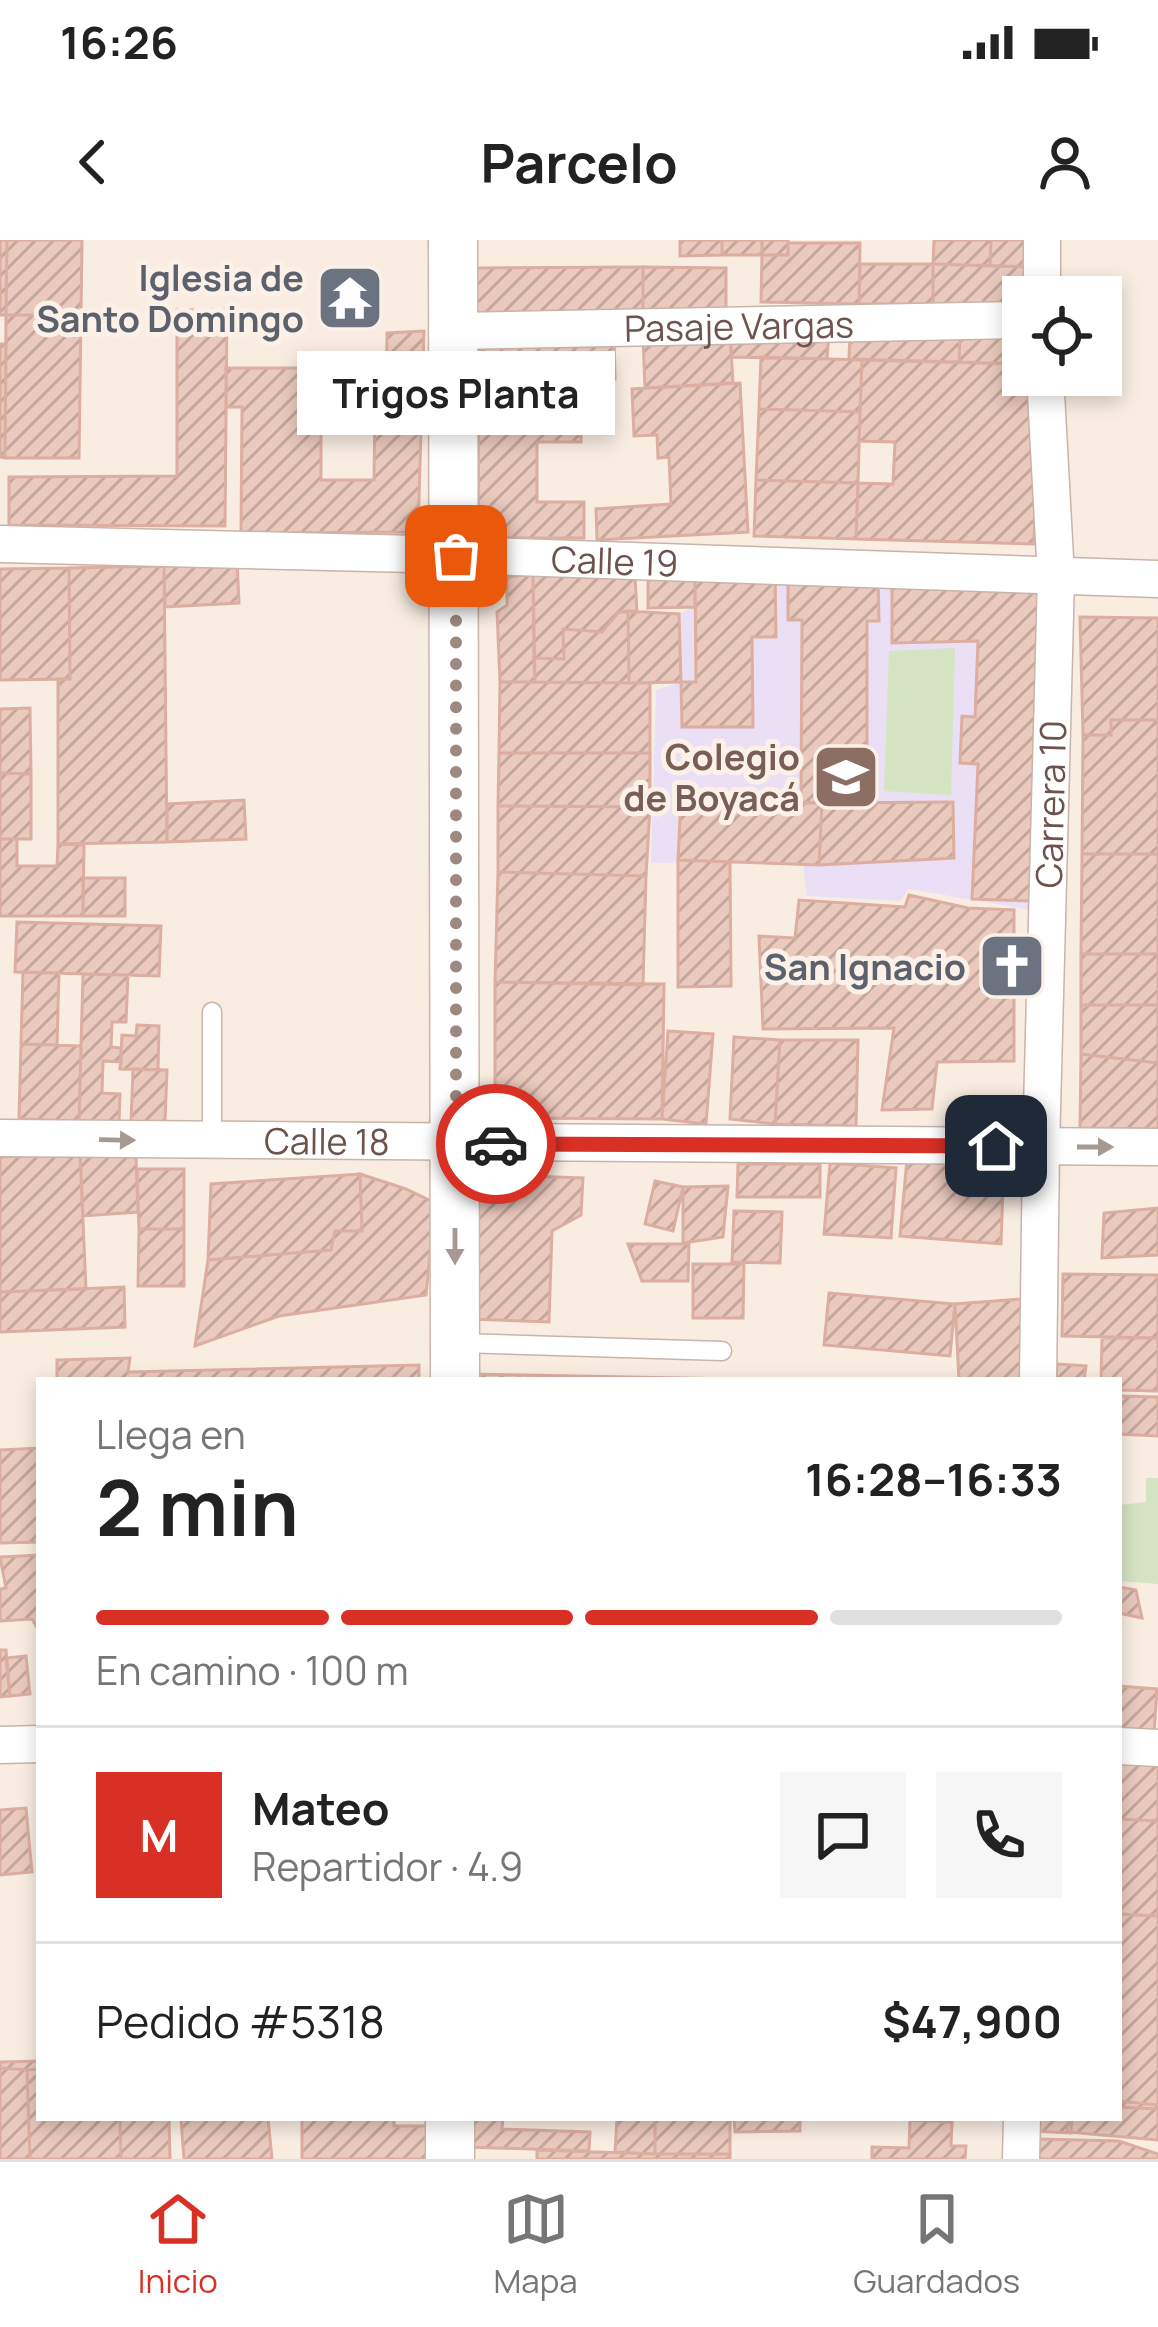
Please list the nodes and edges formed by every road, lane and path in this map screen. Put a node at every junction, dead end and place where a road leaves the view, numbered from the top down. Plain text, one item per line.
1 (454, 240) edge
2 (1042, 240) edge
3 (1042, 276) edge
4 (1002, 320) edge
5 (454, 331) junction
6 (1046, 396) edge
7 (0, 544) edge
8 (456, 556) junction
9 (1056, 577) junction
10 (1158, 579) edge
11 (212, 1012) dead end
12 (0, 1138) edge
13 (212, 1141) junction
14 (456, 1144) junction
15 (1041, 1147) junction
16 (1158, 1147) edge
17 (722, 1352) dead end
18 (455, 1361) edge
19 (1038, 1377) edge
20 (36, 1744) edge
21 (0, 1745) edge
22 (1122, 1747) edge
23 (1158, 1748) edge
24 (450, 2121) edge
25 (1022, 2121) edge
26 (450, 2159) edge
27 (1021, 2159) edge

1 - 5 main road
2 - 3 street
4 - 5 street, Pasaje Vargas
5 - 8 main road
6 - 9 street, Carrera 10
7 - 8 street, Calle 19
8 - 9 street, Calle 19
8 - 14 main road
9 - 10 street, Calle 19
9 - 15 street, Carrera 10
11 - 13 lane
12 -> 13 street, Calle 18
13 - 14 street, Calle 18
14 - 15 street, Calle 18
14 -> 18 main road
15 -> 16 street, Calle 18
15 - 19 street, Carrera 10
17 - 18 lane
20 - 21 street
22 - 23 street
24 - 26 main road
25 - 27 street

